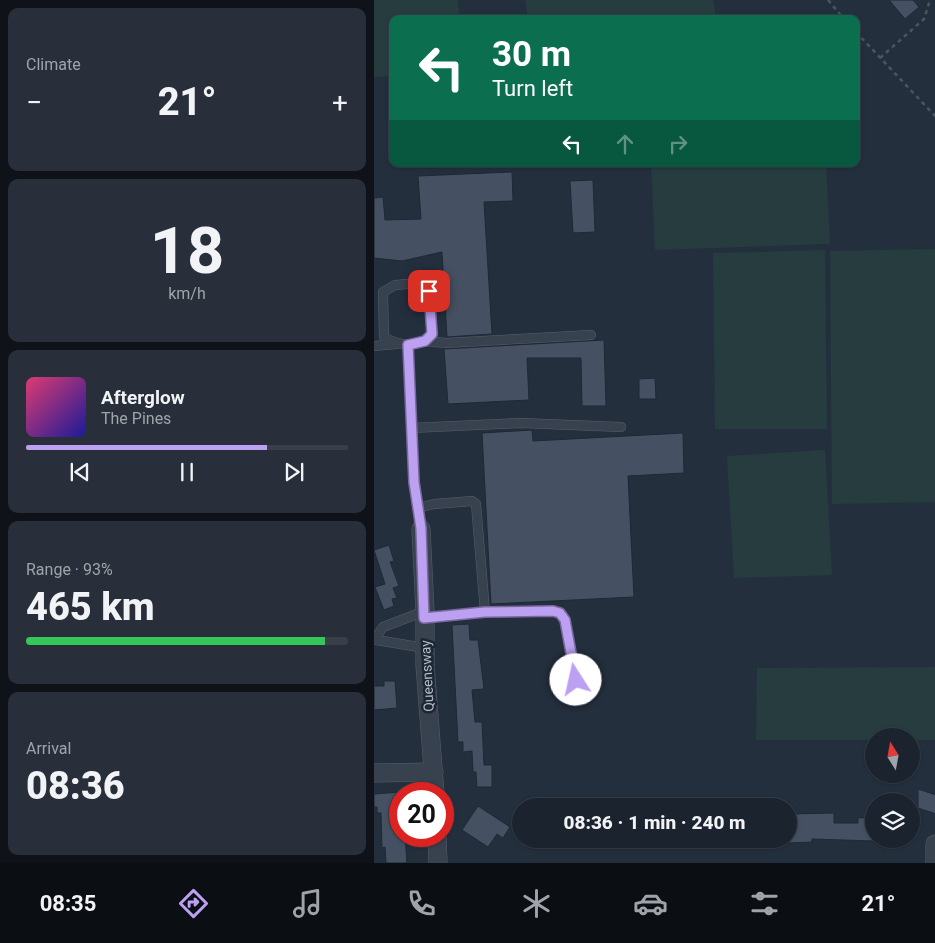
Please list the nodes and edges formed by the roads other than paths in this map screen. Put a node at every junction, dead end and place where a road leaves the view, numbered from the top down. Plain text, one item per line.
1 (591, 335) dead end
2 (425, 341) junction
3 (396, 344) junction
4 (408, 345) junction
5 (374, 346) edge
6 (621, 427) dead end
7 (411, 428) junction
8 (418, 508) junction
9 (421, 528) joint
10 (485, 612) junction
11 (425, 614) junction
12 (375, 640) edge
13 (425, 648) junction
14 (576, 680) dead end
15 (434, 772) junction
16 (374, 773) edge
17 (434, 782) edge
18 (935, 844) edge
19 (437, 847) edge
20 (438, 863) edge
21 (935, 863) edge

1 - 2 lane
2 - 3 lane
2 - 4 lane
3 - 4 lane
3 - 5 lane
4 - 7 lane
6 - 7 lane
7 - 8 lane
8 - 9 lane
8 - 10 lane
9 - 11 street, Queensway
10 - 11 lane
10 - 14 lane
11 - 12 lane
11 - 13 street, Queensway
12 - 13 lane
13 - 15 street, Queensway
15 - 16 street
15 - 17 street, Queensway
18 - 21 street
19 - 20 street

